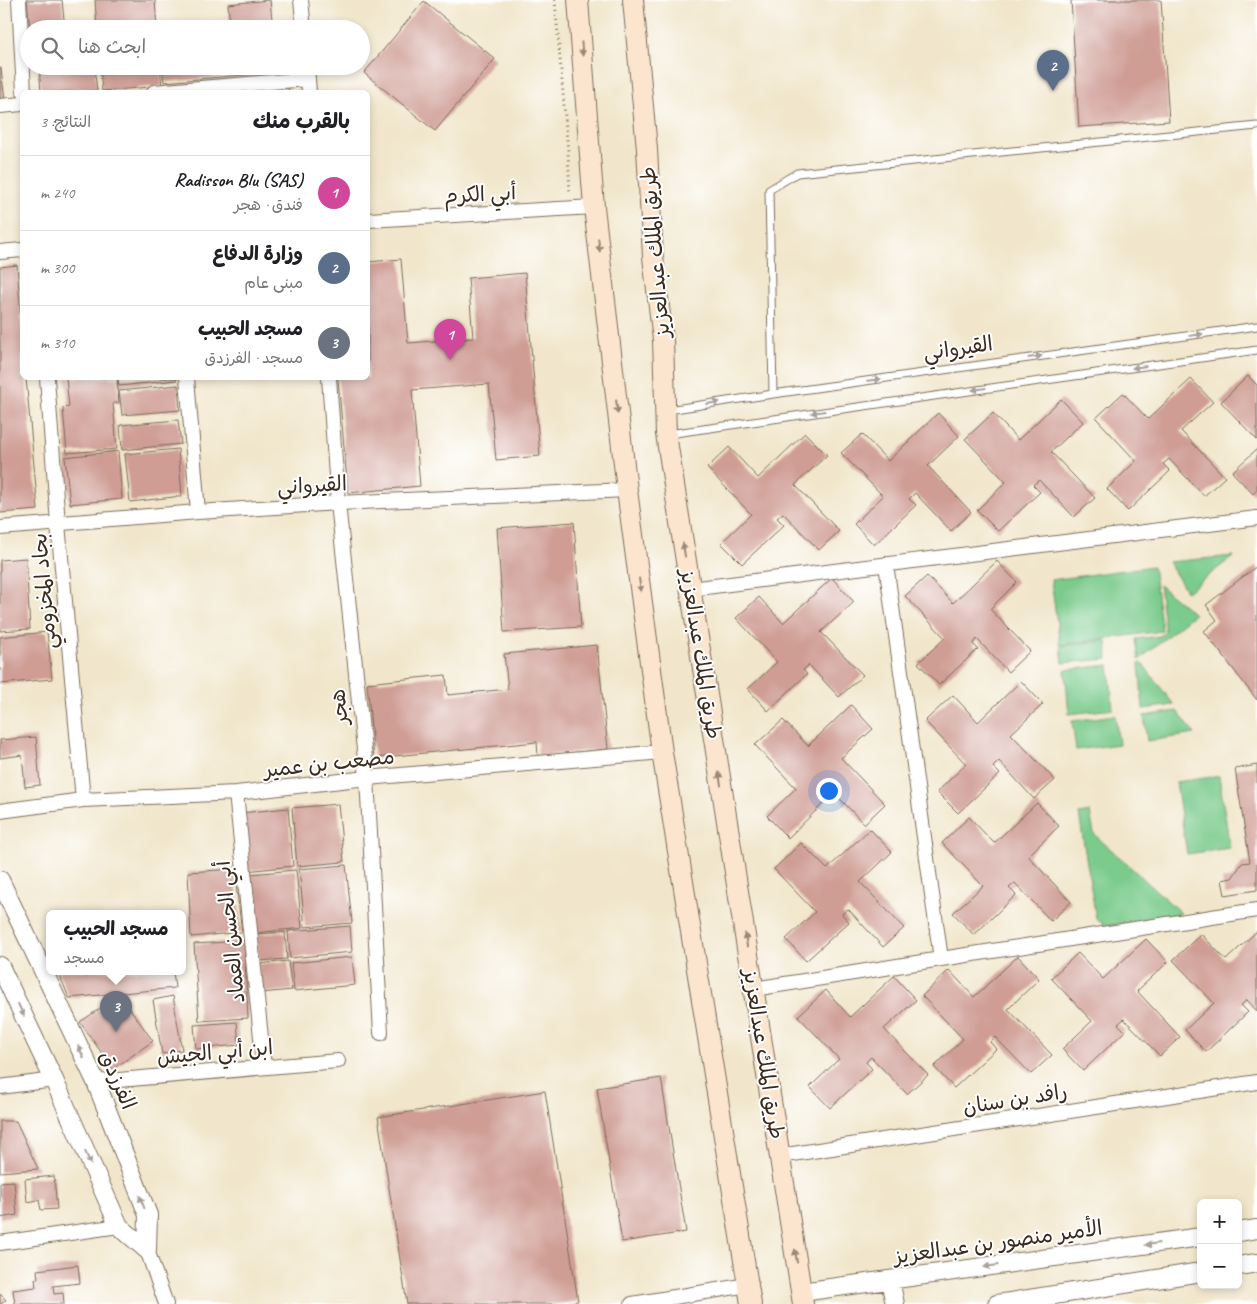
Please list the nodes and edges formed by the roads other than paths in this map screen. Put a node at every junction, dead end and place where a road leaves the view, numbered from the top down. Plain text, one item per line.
1 (20, 0) edge
2 (301, 0) edge
3 (578, 0) edge
4 (633, 0) edge
5 (21, 20) edge
6 (303, 20) edge
7 (23, 75) edge
8 (308, 79) edge
9 (24, 90) edge
10 (178, 90) edge
11 (20, 104) edge
12 (0, 106) edge
13 (1257, 126) edge
14 (594, 207) junction
15 (370, 220) edge
16 (20, 250) edge
17 (0, 252) edge
18 (1257, 326) edge
19 (1257, 350) edge
20 (47, 380) edge
21 (187, 380) edge
22 (329, 380) edge
23 (773, 394) junction
24 (665, 411) junction
25 (666, 434) junction
26 (627, 490) junction
27 (338, 504) junction
28 (198, 512) junction
29 (1257, 518) edge
30 (58, 524) junction
31 (0, 528) edge
32 (886, 564) junction
33 (690, 589) junction
34 (662, 752) junction
35 (367, 778) junction
36 (236, 793) junction
37 (83, 800) junction
38 (0, 811) edge
39 (0, 880) edge
40 (1257, 910) edge
41 (941, 959) junction
42 (1, 971) edge
43 (754, 989) junction
44 (381, 1033) dead end
45 (338, 1061) dead end
46 (264, 1067) junction
47 (54, 1080) junction
48 (96, 1082) junction
49 (1257, 1082) edge
50 (0, 1087) edge
51 (780, 1156) junction
52 (119, 1226) junction
53 (1257, 1229) edge
54 (1242, 1231) edge
55 (1197, 1238) edge
56 (0, 1244) edge
57 (147, 1250) junction
58 (1257, 1263) edge
59 (1242, 1265) edge
60 (1197, 1273) edge
61 (890, 1280) junction
62 (749, 1294) edge
63 (802, 1298) edge
64 (166, 1304) edge
65 (632, 1304) edge
66 (895, 1304) edge
67 (996, 1304) edge

1 - 5 street
2 - 6 street
3 -> 14 main road
4 - 24 main road, طريق الملك عبدالعزيز
7 - 9 street
8 - 10 street
11 - 12 street
13 - 23 lane
14 - 15 street, أبي الكرم
14 -> 26 main road
16 - 17 street
23 -> 18 lane, القيرواني
19 -> 25 lane, القيرواني
20 - 30 street, بجاد المخزومي
21 - 28 street
22 - 27 street, هجر
24 -> 23 lane, القيرواني
24 - 25 main road, طريق الملك عبدالعزيز
33 -> 25 main road, طريق الملك عبدالعزيز
26 - 27 street, القيرواني
26 -> 34 main road
27 - 28 street, القيرواني
27 - 35 street, هجر
28 - 30 street, القيرواني
29 - 32 street
30 - 31 street, القيرواني
30 - 37 street, بجاد المخزومي
32 - 33 street
32 - 41 street
43 -> 33 main road, طريق الملك عبدالعزيز
34 - 35 street, مصعب بن عمير
34 - 62 main road
35 - 36 street, مصعب بن عمير
35 - 44 street, هجر
36 - 37 street, مصعب بن عمير
36 - 46 street, أبي الحسن العماد
37 - 38 street, مصعب بن عمير
48 -> 39 street, الفرزدق
40 - 41 street
41 - 43 street
42 -> 47 street
43 - 51 main road, طريق الملك عبدالعزيز
45 - 46 street, ابن أبي الجيش
46 - 48 street, ابن أبي الجيش
47 - 50 street
47 -> 52 street
57 -> 48 street, الفرزدق
49 - 51 street, رافد بن سنان
63 -> 51 main road, طريق الملك عبدالعزيز
52 - 56 street
52 - 57 street
53 - 54 street
55 -> 61 street, الأمير منصور بن عبدالعزيز
57 - 64 street, الفرزدق
58 - 59 street
60 - 67 street
61 - 63 street, الأمير منصور بن عبدالعزيز
61 - 66 street
62 - 65 street

